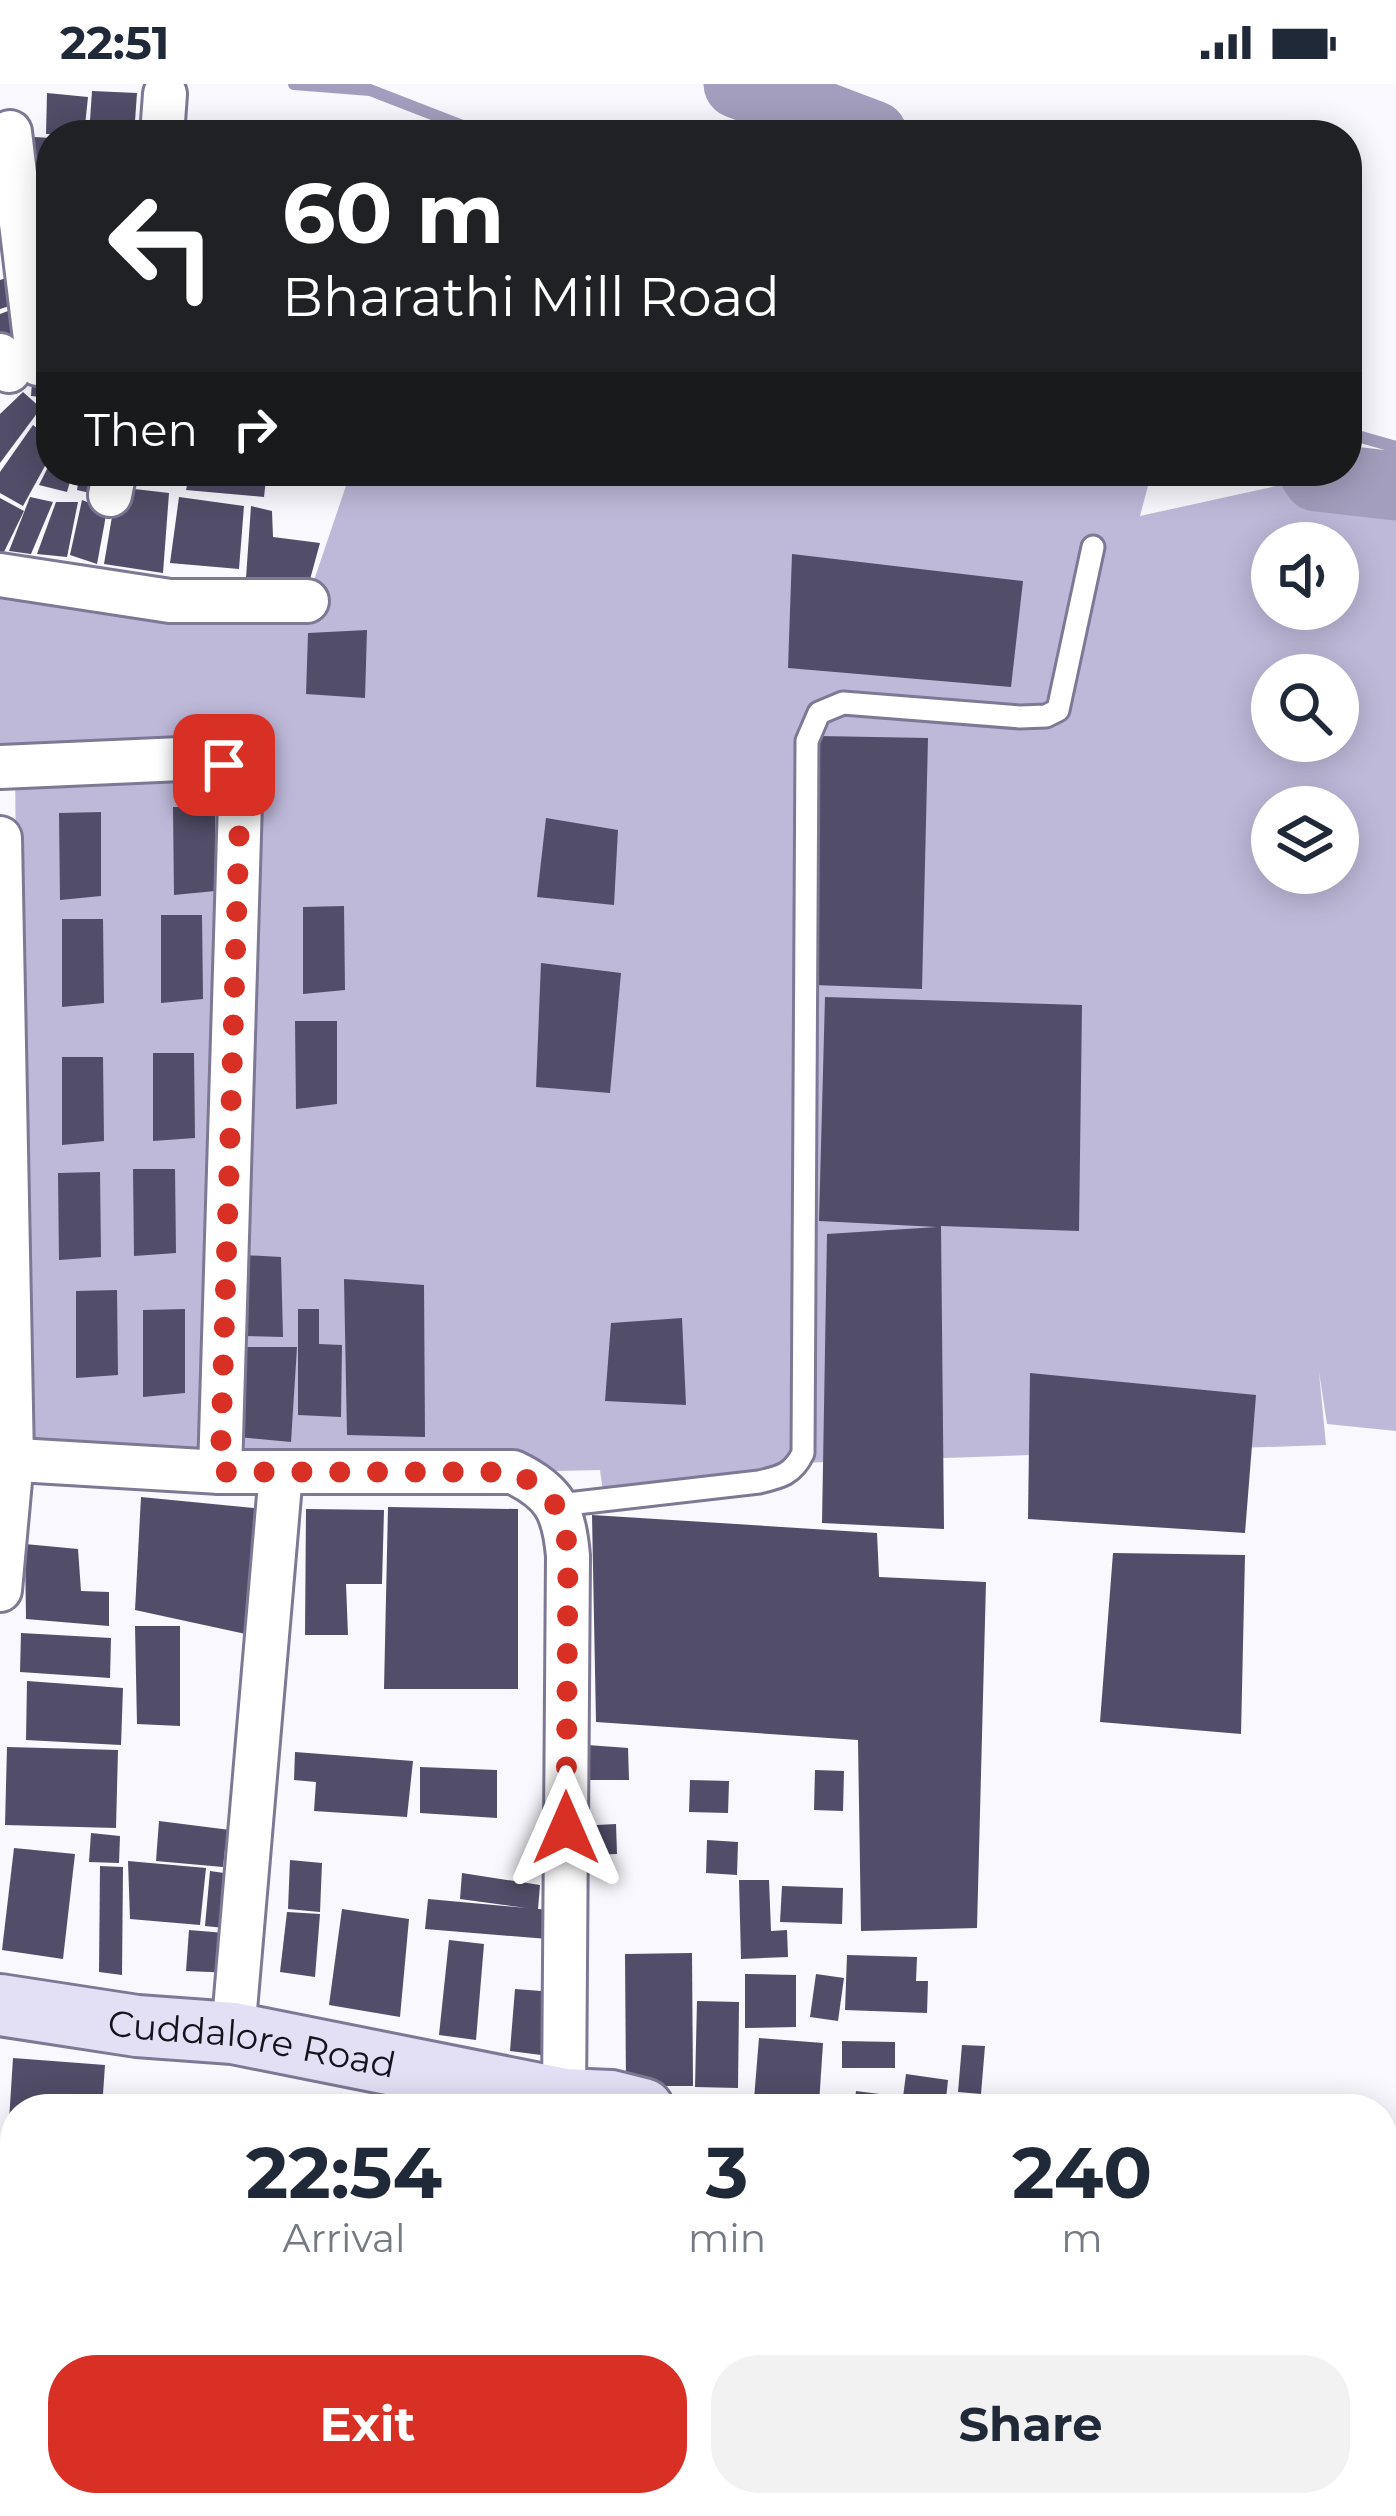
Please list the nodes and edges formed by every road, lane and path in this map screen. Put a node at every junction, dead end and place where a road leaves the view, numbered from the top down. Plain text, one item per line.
1 (10, 132) dead end
2 (20, 366) edge
3 (1093, 548) dead end
4 (0, 575) edge
5 (308, 601) dead end
6 (0, 766) edge
7 (0, 838) edge
8 (6, 1459) edge
9 (220, 1472) junction
10 (280, 1472) junction
11 (559, 1505) junction
12 (0, 1590) edge
13 (0, 2005) edge
14 (233, 2033) junction
15 (553, 2094) edge
16 (610, 2094) edge

1 - 2 street
3 - 11 lane
4 - 5 street
6 - 9 street
7 - 8 street
8 - 9 street
8 - 12 street
9 - 10 street
10 - 11 street
10 - 14 street
11 - 16 street
13 - 14 main road, Cuddalore Road
14 - 15 main road, Cuddalore Road

